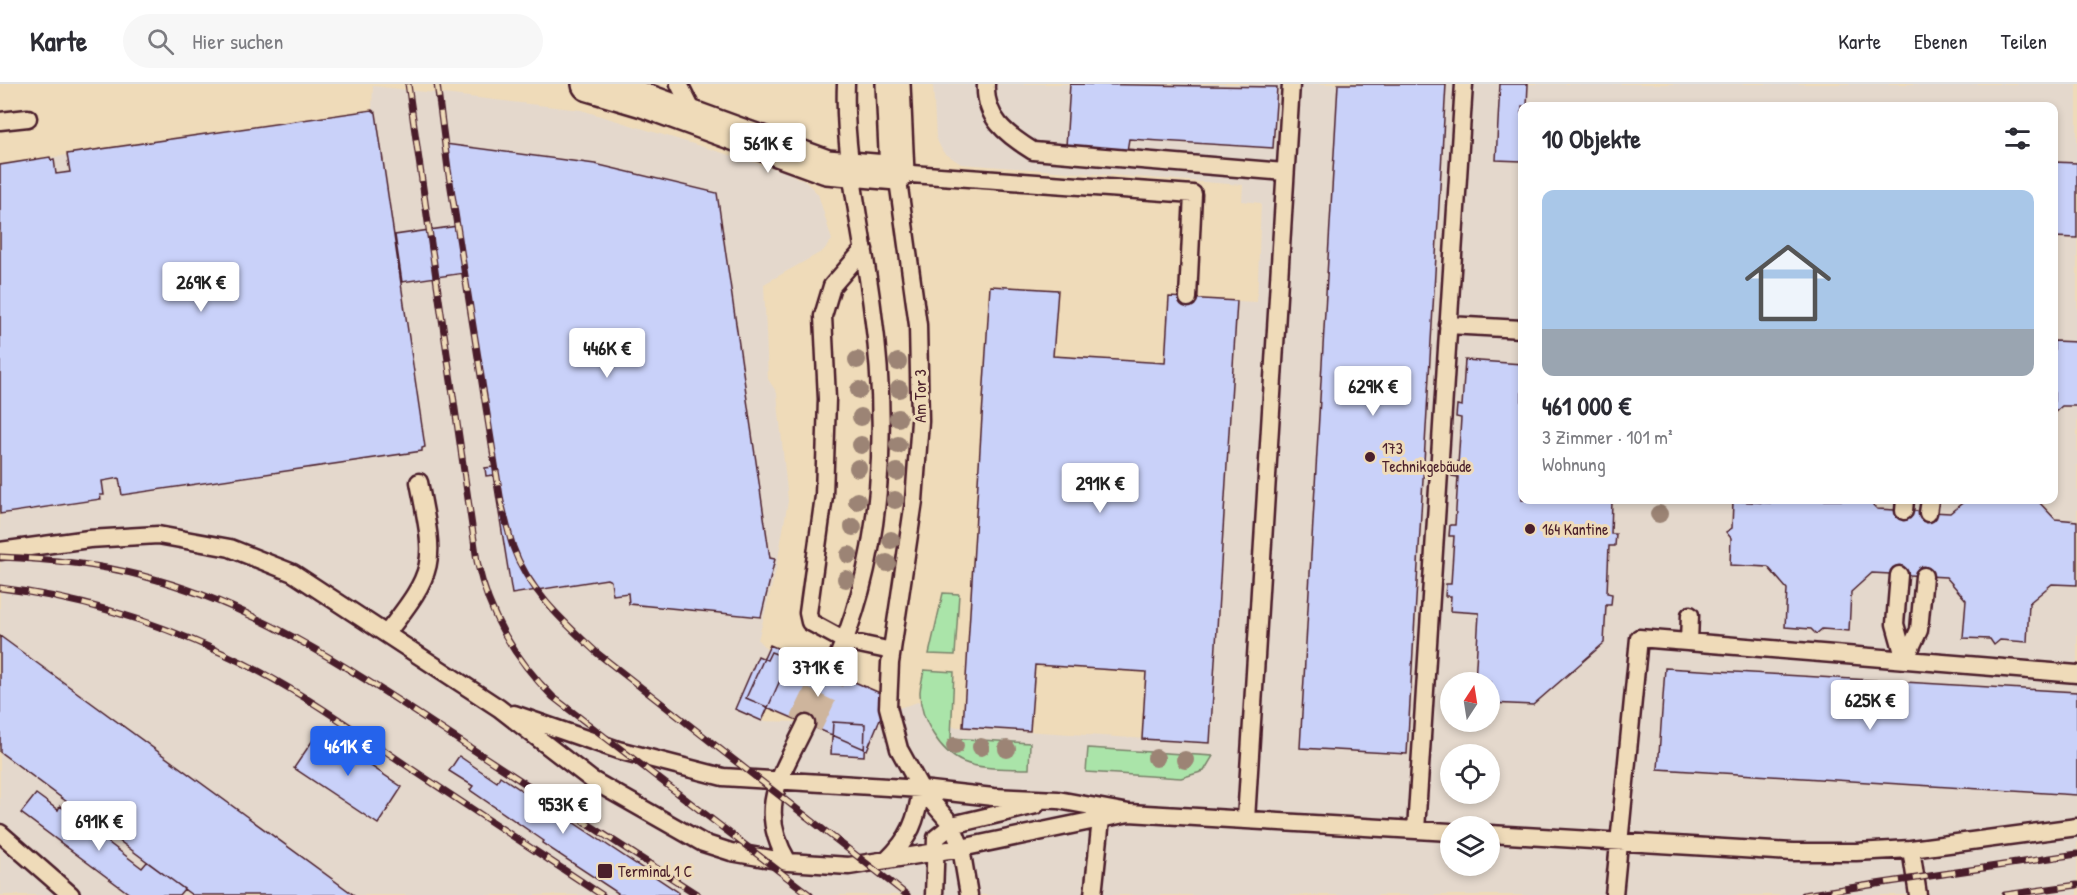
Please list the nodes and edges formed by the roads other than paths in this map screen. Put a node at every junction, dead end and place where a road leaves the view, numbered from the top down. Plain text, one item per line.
1 (589, 84) edge
2 (679, 84) edge
3 (846, 84) edge
4 (893, 84) edge
5 (986, 84) edge
6 (1291, 84) edge
7 (1464, 84) edge
8 (28, 118) dead end
9 (698, 120) junction
10 (0, 121) edge
11 (852, 170) junction
12 (1285, 172) junction
13 (897, 173) junction
14 (864, 249) junction
15 (1188, 298) dead end
16 (1448, 325) junction
17 (1518, 329) edge
18 (419, 482) dead end
19 (0, 550) edge
20 (1899, 575) dead end
21 (1924, 576) dead end
22 (1690, 615) dead end
23 (386, 634) junction
24 (846, 641) junction
25 (1689, 642) junction
26 (892, 651) junction
27 (1905, 660) junction
28 (831, 672) tunnel mouth
29 (2077, 674) edge
30 (498, 708) junction
31 (806, 724) tunnel mouth
32 (779, 781) junction
33 (921, 789) junction
34 (1058, 800) junction
35 (1129, 813) junction
36 (1101, 819) junction
37 (1246, 820) junction
38 (952, 825) junction
39 (2077, 827) edge
40 (1416, 830) junction
41 (1440, 831) edge
42 (0, 833) edge
43 (1500, 835) edge
44 (1619, 842) junction
45 (962, 848) junction
46 (1911, 849) junction
47 (935, 853) junction
48 (887, 860) junction
49 (788, 862) junction
50 (71, 895) edge
51 (934, 895) edge
52 (969, 895) edge
53 (1093, 895) edge
54 (1614, 895) edge
55 (1918, 895) edge

1 - 9 street
2 - 9 lane
3 - 11 lane
4 - 13 street, Am Tor 3
5 - 12 lane
6 - 12 lane
7 - 16 lane
8 - 10 lane
9 - 11 street
11 - 13 street
11 - 14 lane
12 - 37 lane
13 - 15 lane
13 - 26 lane, Am Tor 3
14 - 24 lane
14 - 24 lane
16 - 17 lane
16 - 40 lane
18 - 23 lane
19 - 23 lane
20 - 27 lane
21 - 27 lane
22 - 25 lane
23 - 30 lane
24 - 26 lane
24 - 28 lane
25 - 27 lane
25 - 44 lane
26 - 33 lane, Am Tor 3
27 - 29 lane
30 - 32 lane
30 - 49 lane
31 - 32 lane
32 - 33 lane
32 - 49 lane
33 - 34 lane
33 - 38 lane, Am Tor 3
33 - 48 lane
34 - 35 lane
34 - 38 lane
35 - 36 lane
35 - 37 lane
36 - 45 lane
36 - 53 lane
37 - 40 lane
38 - 45 lane, Am Tor 3
38 - 47 lane
39 - 46 lane
40 - 41 lane
42 - 50 lane
43 - 44 lane
44 - 46 lane
44 - 54 lane
45 - 47 lane
45 - 52 lane, Am Tor 3
46 - 55 lane
47 - 48 lane
47 - 51 lane
48 - 49 lane

